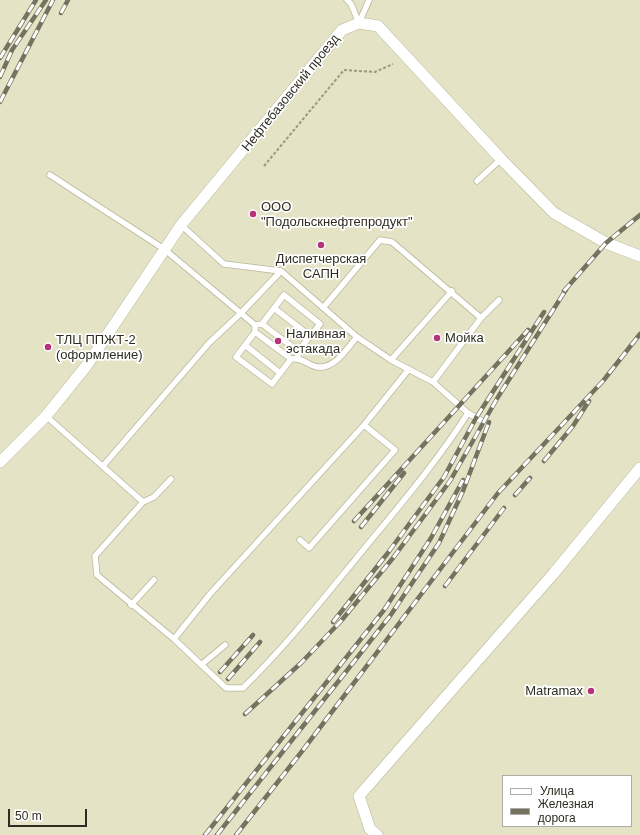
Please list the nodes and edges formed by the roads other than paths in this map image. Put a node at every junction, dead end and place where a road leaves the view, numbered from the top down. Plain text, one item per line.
1 (347, 0) edge
2 (369, 0) edge
3 (359, 23) junction
4 (501, 159) junction
5 (50, 175) dead end
6 (477, 180) dead end
7 (181, 225) junction
8 (164, 249) junction
9 (640, 256) edge
10 (281, 271) junction
11 (452, 291) junction
12 (499, 300) dead end
13 (274, 308) junction
14 (323, 308) junction
15 (241, 313) junction
16 (481, 318) junction
17 (255, 324) junction
18 (262, 324) junction
19 (255, 332) junction
20 (310, 336) junction
21 (357, 337) junction
22 (245, 345) junction
23 (298, 352) junction
24 (298, 358) junction
25 (291, 359) junction
26 (391, 360) junction
27 (409, 369) junction
28 (280, 373) junction
29 (433, 382) junction
30 (468, 413) junction
31 (46, 416) junction
32 (487, 424) dead end
33 (364, 425) junction
34 (0, 462) edge
35 (103, 466) junction
36 (640, 468) edge
37 (171, 479) dead end
38 (143, 502) junction
39 (300, 540) dead end
40 (154, 580) dead end
41 (131, 605) junction
42 (174, 639) junction
43 (225, 645) dead end
44 (201, 665) junction
45 (377, 835) edge

1 - 3 lane
2 - 3 lane
3 - 4 street
3 - 7 street, Нефтебазовский проезд
4 - 6 lane
4 - 9 street
5 - 8 lane
7 - 8 street, Нефтебазовский проезд
7 - 10 lane
8 - 15 lane
8 - 31 street, Нефтебазовский проезд
10 - 14 lane
10 - 15 lane
11 - 14 lane
11 - 16 lane
11 - 26 lane
12 - 16 lane
13 - 18 lane
13 - 20 lane
13 - 20 lane
14 - 21 lane
15 - 17 lane
15 - 35 lane
16 - 29 lane
17 - 18 lane
17 - 19 lane
18 - 23 lane
19 - 22 lane
19 - 25 lane
20 - 23 lane
21 - 24 lane
21 - 26 lane
22 - 28 lane
22 - 28 lane
23 - 24 lane
24 - 25 lane
25 - 28 lane
26 - 27 lane
27 - 29 lane
27 - 33 lane
29 - 30 lane
30 - 32 lane
30 - 44 lane
31 - 34 street, Нефтебазовский проезд
31 - 35 lane
33 - 39 lane
33 - 42 lane
35 - 38 lane
36 - 45 street
37 - 38 lane
38 - 41 lane
40 - 41 lane
41 - 42 lane
42 - 44 lane
43 - 44 lane

